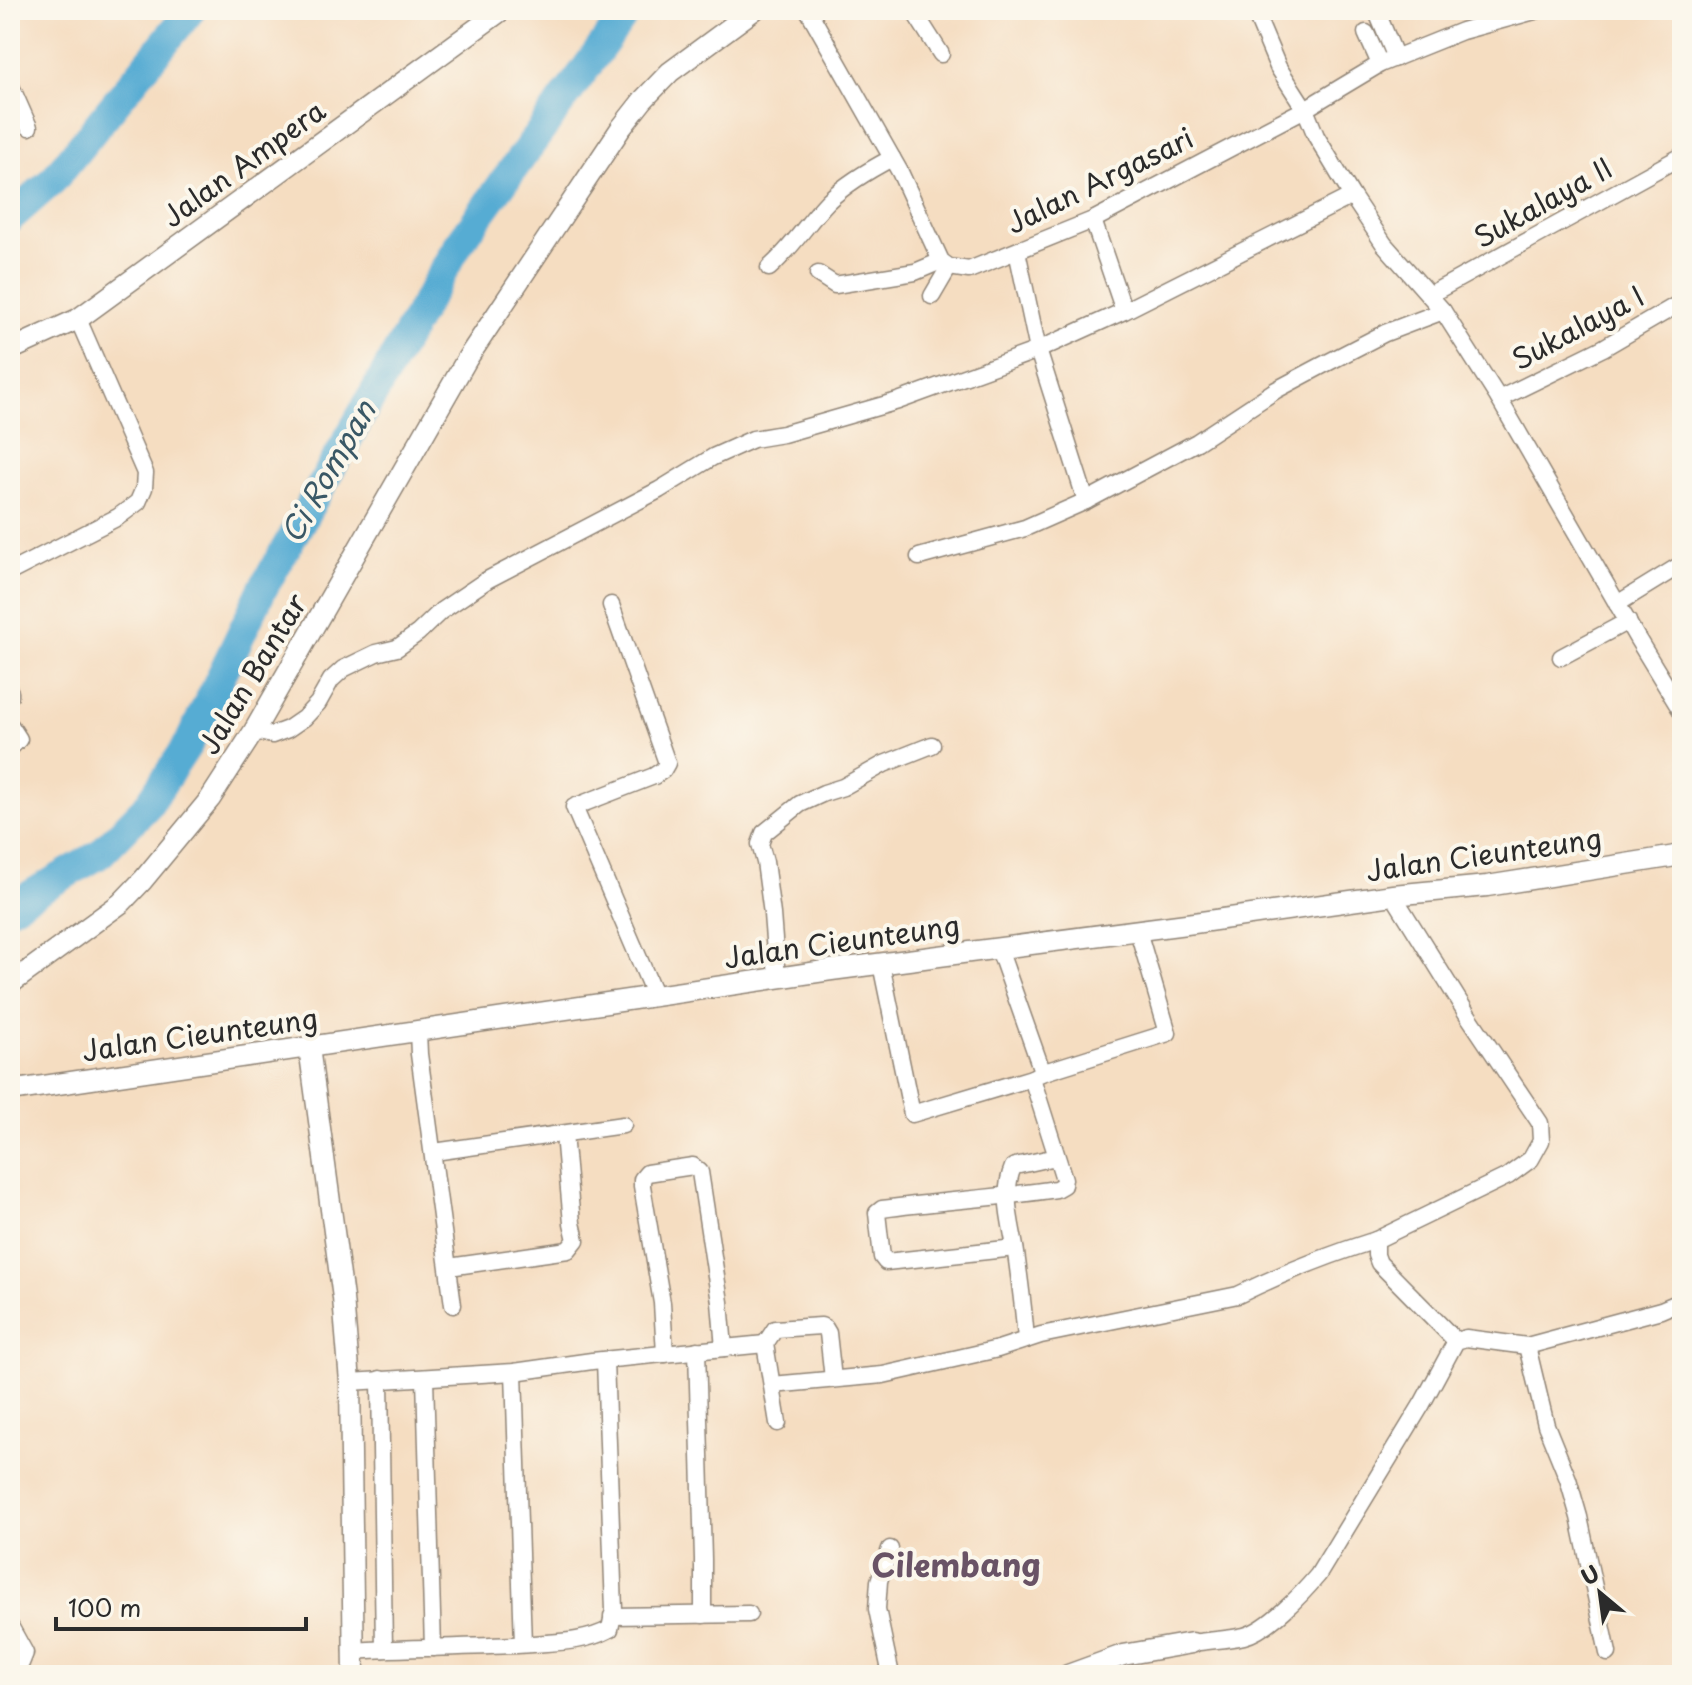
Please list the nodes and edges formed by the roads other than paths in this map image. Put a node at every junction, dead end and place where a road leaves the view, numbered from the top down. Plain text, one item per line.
1 (502, 10) edge
2 (754, 10) edge
3 (808, 10) edge
4 (913, 10) edge
5 (1254, 10) edge
6 (1376, 10) edge
7 (1529, 11) edge
8 (1366, 33) dead end
9 (941, 54) dead end
10 (1388, 61) junction
11 (10, 84) edge
12 (1305, 109) junction
13 (29, 127) dead end
14 (1682, 156) edge
15 (892, 158) junction
16 (1352, 196) junction
17 (1093, 220) junction
18 (1017, 251) junction
19 (945, 264) junction
20 (769, 268) dead end
21 (818, 274) dead end
22 (1429, 295) junction
23 (932, 296) dead end
24 (1682, 302) edge
25 (1124, 311) junction
26 (1443, 311) junction
27 (78, 319) junction
28 (10, 350) edge
29 (1038, 350) junction
30 (1499, 399) junction
31 (1086, 501) junction
32 (919, 557) dead end
33 (1682, 564) edge
34 (10, 572) edge
35 (1617, 604) junction
36 (611, 605) dead end
37 (1628, 621) junction
38 (1561, 657) dead end
39 (1682, 712) edge
40 (10, 725) edge
41 (254, 731) junction
42 (932, 745) dead end
43 (10, 748) edge
44 (1682, 855) edge
45 (1393, 895) junction
46 (1138, 931) junction
47 (999, 949) junction
48 (881, 964) junction
49 (777, 978) junction
50 (10, 984) edge
51 (655, 996) junction
52 (418, 1031) junction
53 (309, 1047) junction
54 (1036, 1075) junction
55 (10, 1091) edge
56 (623, 1125) dead end
57 (564, 1134) junction
58 (434, 1152) junction
59 (1056, 1157) junction
60 (1007, 1196) junction
61 (1376, 1240) junction
62 (1015, 1248) junction
63 (449, 1267) junction
64 (1682, 1301) edge
65 (453, 1305) dead end
66 (1026, 1340) junction
67 (1456, 1341) junction
68 (765, 1344) junction
69 (1527, 1346) junction
70 (724, 1348) junction
71 (697, 1350) junction
72 (665, 1354) junction
73 (605, 1360) junction
74 (514, 1372) junction
75 (380, 1379) junction
76 (425, 1379) junction
77 (833, 1379) junction
78 (350, 1382) junction
79 (772, 1385) junction
80 (778, 1423) dead end
81 (890, 1549) dead end
82 (749, 1614) dead end
83 (703, 1615) junction
84 (612, 1616) junction
85 (10, 1626) edge
86 (1192, 1643) joint
87 (523, 1644) junction
88 (433, 1648) junction
89 (384, 1649) junction
90 (352, 1651) junction
91 (1608, 1653) dead end
92 (10, 1672) edge
93 (354, 1675) edge
94 (891, 1675) edge
95 (1068, 1675) edge

1 - 27 street, Jalan Ampera
2 - 41 street, Jalan Bantar
3 - 15 street
4 - 9 street
5 - 12 street
6 - 10 street
7 - 10 street, Jalan Argasari
8 - 10 street
10 - 12 street, Jalan Argasari
11 - 13 street
12 - 16 street
12 - 17 street, Jalan Argasari
14 - 22 street, Sukalaya II
15 - 19 street
15 - 20 street
16 - 22 street
16 - 25 street
17 - 18 street, Jalan Argasari
17 - 25 street
18 - 19 street, Jalan Argasari
18 - 29 street
19 - 21 street, Jalan Argasari
19 - 23 street
22 - 26 street
24 - 30 street, Sukalaya I
25 - 29 street
26 - 30 street
26 - 31 street
27 - 28 street, Jalan Ampera
27 - 34 street
29 - 31 street
29 - 41 street
30 - 35 street
31 - 32 street
33 - 35 street
35 - 37 street
36 - 51 street
37 - 38 street
37 - 39 street
40 - 43 street
41 - 50 street, Jalan Bantar
42 - 49 street
44 - 45 street, Jalan Cieunteung
45 - 46 street, Jalan Cieunteung
45 - 61 street
46 - 47 street, Jalan Cieunteung
46 - 54 street
47 - 48 street, Jalan Cieunteung
47 - 54 street
48 - 49 street, Jalan Cieunteung
48 - 54 street
49 - 51 street, Jalan Cieunteung
51 - 52 street, Jalan Cieunteung
52 - 53 street, Jalan Cieunteung
52 - 58 street
53 - 55 street, Jalan Cieunteung
53 - 78 street
54 - 59 street
56 - 57 street
57 - 58 street
57 - 63 street
58 - 63 street
59 - 60 street
59 - 60 street
60 - 62 street
60 - 62 street
61 - 66 street
61 - 67 street
62 - 66 street
63 - 65 street
64 - 69 street
66 - 77 street
67 - 69 street
67 - 86 street
68 - 70 street
68 - 77 street
68 - 79 street
69 - 91 street
70 - 71 street
70 - 72 street
71 - 72 street
71 - 83 street
72 - 73 street
73 - 74 street
73 - 84 street
74 - 76 street
74 - 87 street
75 - 76 street
75 - 78 street
75 - 89 street
76 - 88 street
77 - 79 street
78 - 90 street
79 - 80 street
81 - 94 street
82 - 83 street
83 - 84 street
84 - 87 street
85 - 92 street
86 - 95 street
87 - 88 street
88 - 89 street
89 - 90 street
90 - 93 street

